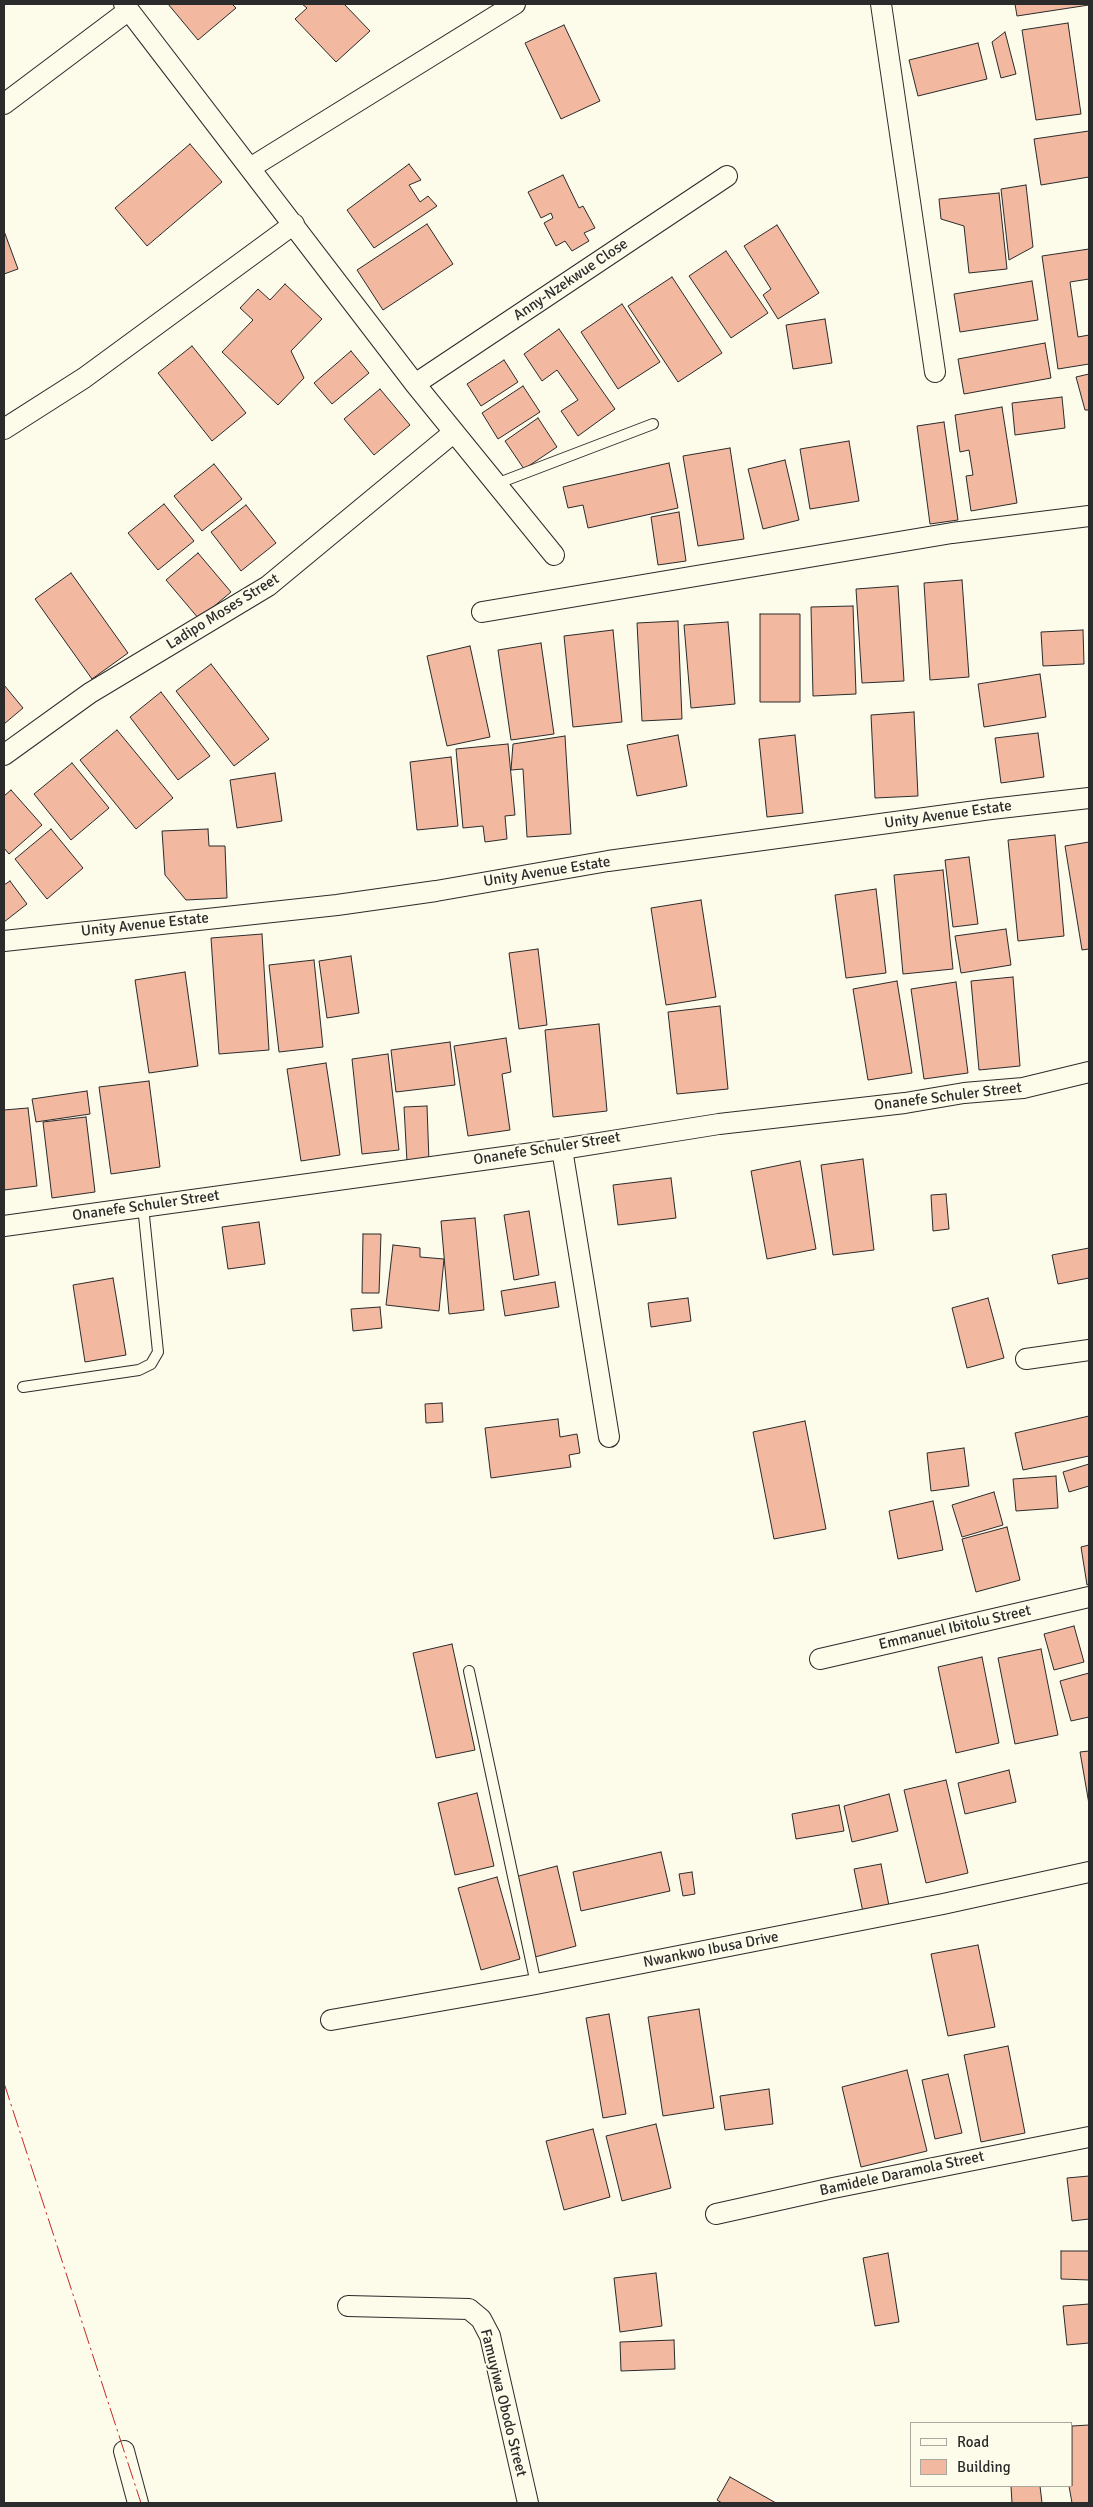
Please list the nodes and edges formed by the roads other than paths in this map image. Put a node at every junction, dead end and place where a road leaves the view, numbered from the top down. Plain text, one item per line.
1 (515, 4) edge
2 (881, 4) edge
3 (127, 7) edge
4 (4, 104) edge
5 (250, 168) junction
6 (727, 176) dead end
7 (294, 224) junction
8 (935, 372) dead end
9 (415, 384) junction
10 (653, 424) dead end
11 (4, 429) edge
12 (453, 432) junction
13 (496, 484) junction
14 (1089, 516) edge
15 (554, 555) dead end
16 (482, 612) dead end
17 (4, 755) edge
18 (1089, 798) edge
19 (4, 941) edge
20 (1089, 1072) edge
21 (562, 1149) junction
22 (144, 1206) junction
23 (4, 1226) edge
24 (1089, 1350) edge
25 (1026, 1359) dead end
26 (23, 1387) dead end
27 (609, 1437) dead end
28 (1089, 1597) edge
29 (820, 1659) dead end
30 (469, 1671) dead end
31 (1089, 1872) edge
32 (536, 1984) junction
33 (331, 2020) dead end
34 (1089, 2137) edge
35 (716, 2214) dead end
36 (348, 2306) dead end
37 (124, 2451) dead end
38 (138, 2503) edge
39 (528, 2503) edge

1 - 5 street
2 - 8 street
3 - 4 street
3 - 5 street
5 - 7 street
6 - 9 street, Anny-Nzekwue Close
7 - 9 street
7 - 11 street
9 - 12 street
10 - 13 lane
12 - 13 street
12 - 17 street, Ladipo Moses Street
13 - 15 street
14 - 16 street
18 - 19 street, Unity Avenue Estate
20 - 21 street, Onanefe Schuler Street
21 - 22 street, Onanefe Schuler Street
21 - 27 street
22 - 23 street, Onanefe Schuler Street
22 - 26 lane
24 - 25 street
28 - 29 street, Emmanuel Ibitolu Street
30 - 32 lane
31 - 32 street, Nwankwo Ibusa Drive
32 - 33 street, Nwankwo Ibusa Drive
34 - 35 street, Bamidele Daramola Street
36 - 39 street, Famuyiwa Obodo Street
37 - 38 street

